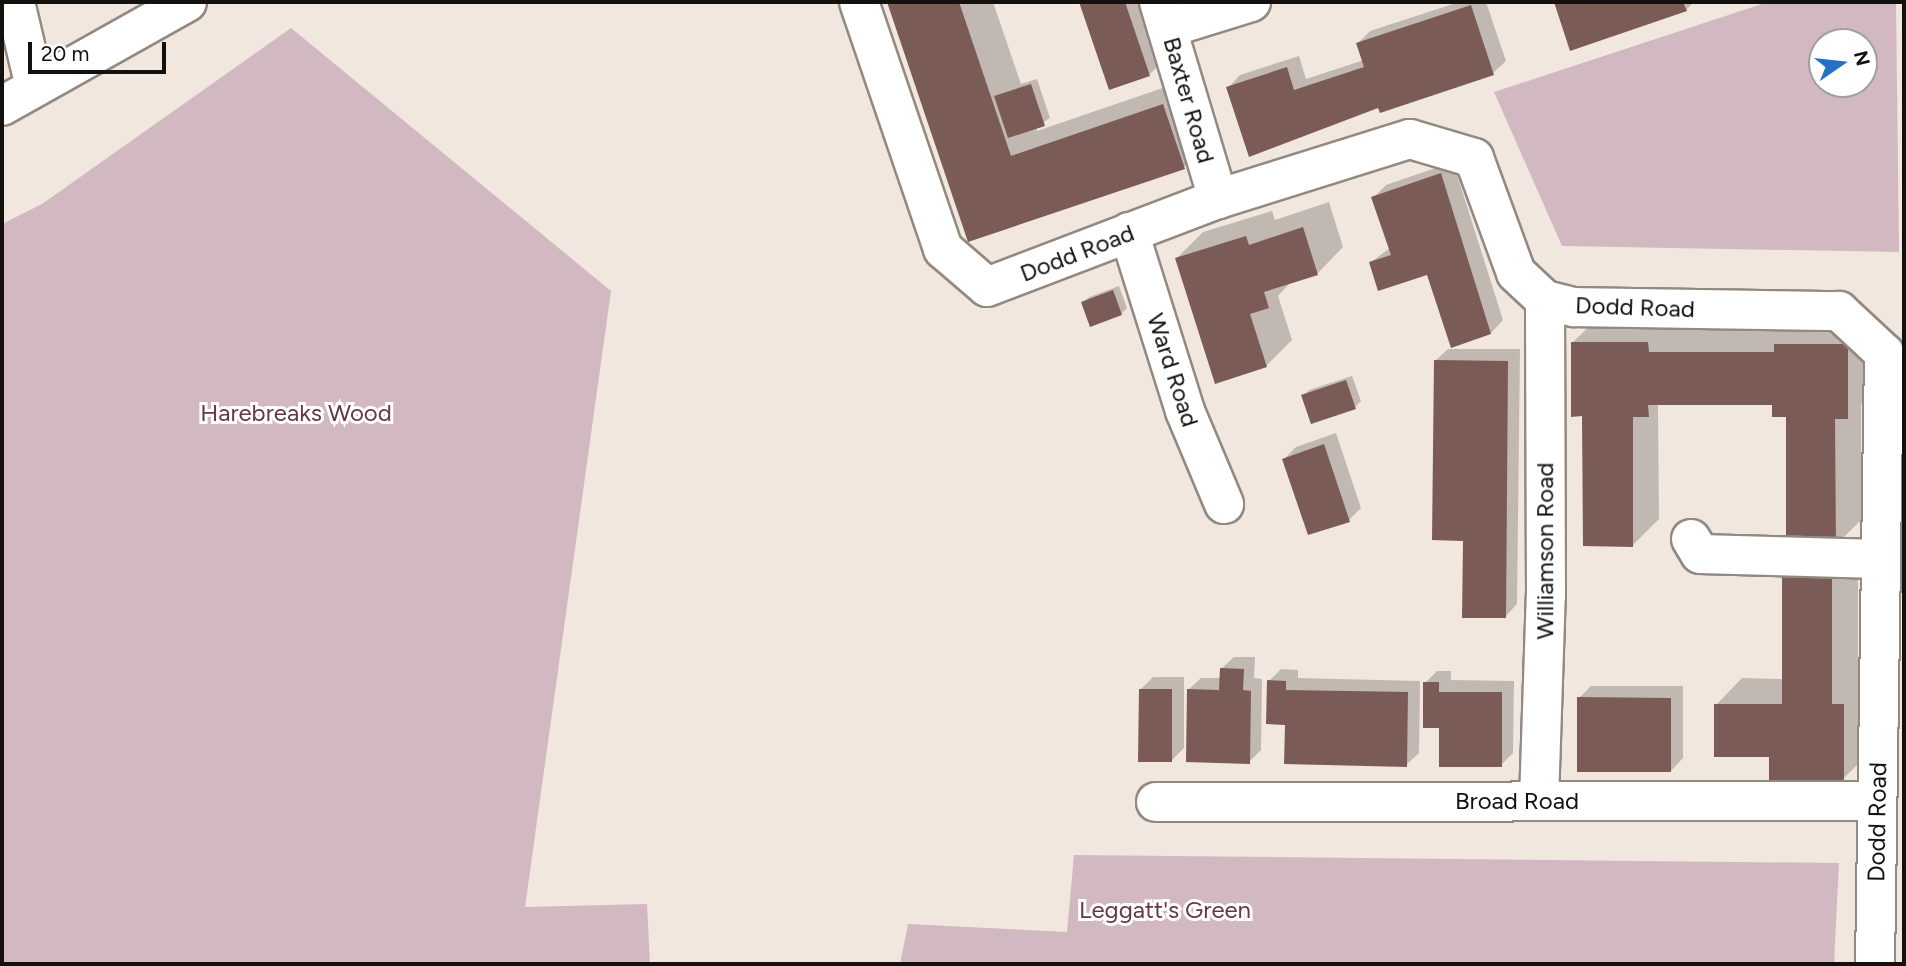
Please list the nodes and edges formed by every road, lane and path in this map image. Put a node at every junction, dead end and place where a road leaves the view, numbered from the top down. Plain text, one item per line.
1 (15, 2) edge
2 (187, 2) edge
3 (859, 2) edge
4 (1251, 2) edge
5 (1163, 15) edge
6 (35, 87) junction
7 (2, 106) edge
8 (1218, 199) junction
9 (1129, 232) junction
10 (1545, 300) junction
11 (1224, 505) dead end
12 (1691, 539) dead end
13 (1879, 559) junction
14 (1539, 801) junction
15 (1877, 801) junction
16 (1156, 803) dead end
17 (1875, 964) edge

1 - 6 street
2 - 6 street
3 - 9 street, Dodd Road
4 - 5 street
5 - 8 street, Baxter Road
6 - 7 street
8 - 9 street, Dodd Road
8 - 10 street, Dodd Road
9 - 11 street, Ward Road
10 - 13 street, Dodd Road
10 - 14 street, Williamson Road
12 - 13 street
13 - 15 street, Dodd Road
14 - 15 street, Broad Road
14 - 16 street, Broad Road
15 - 17 street, Dodd Road

